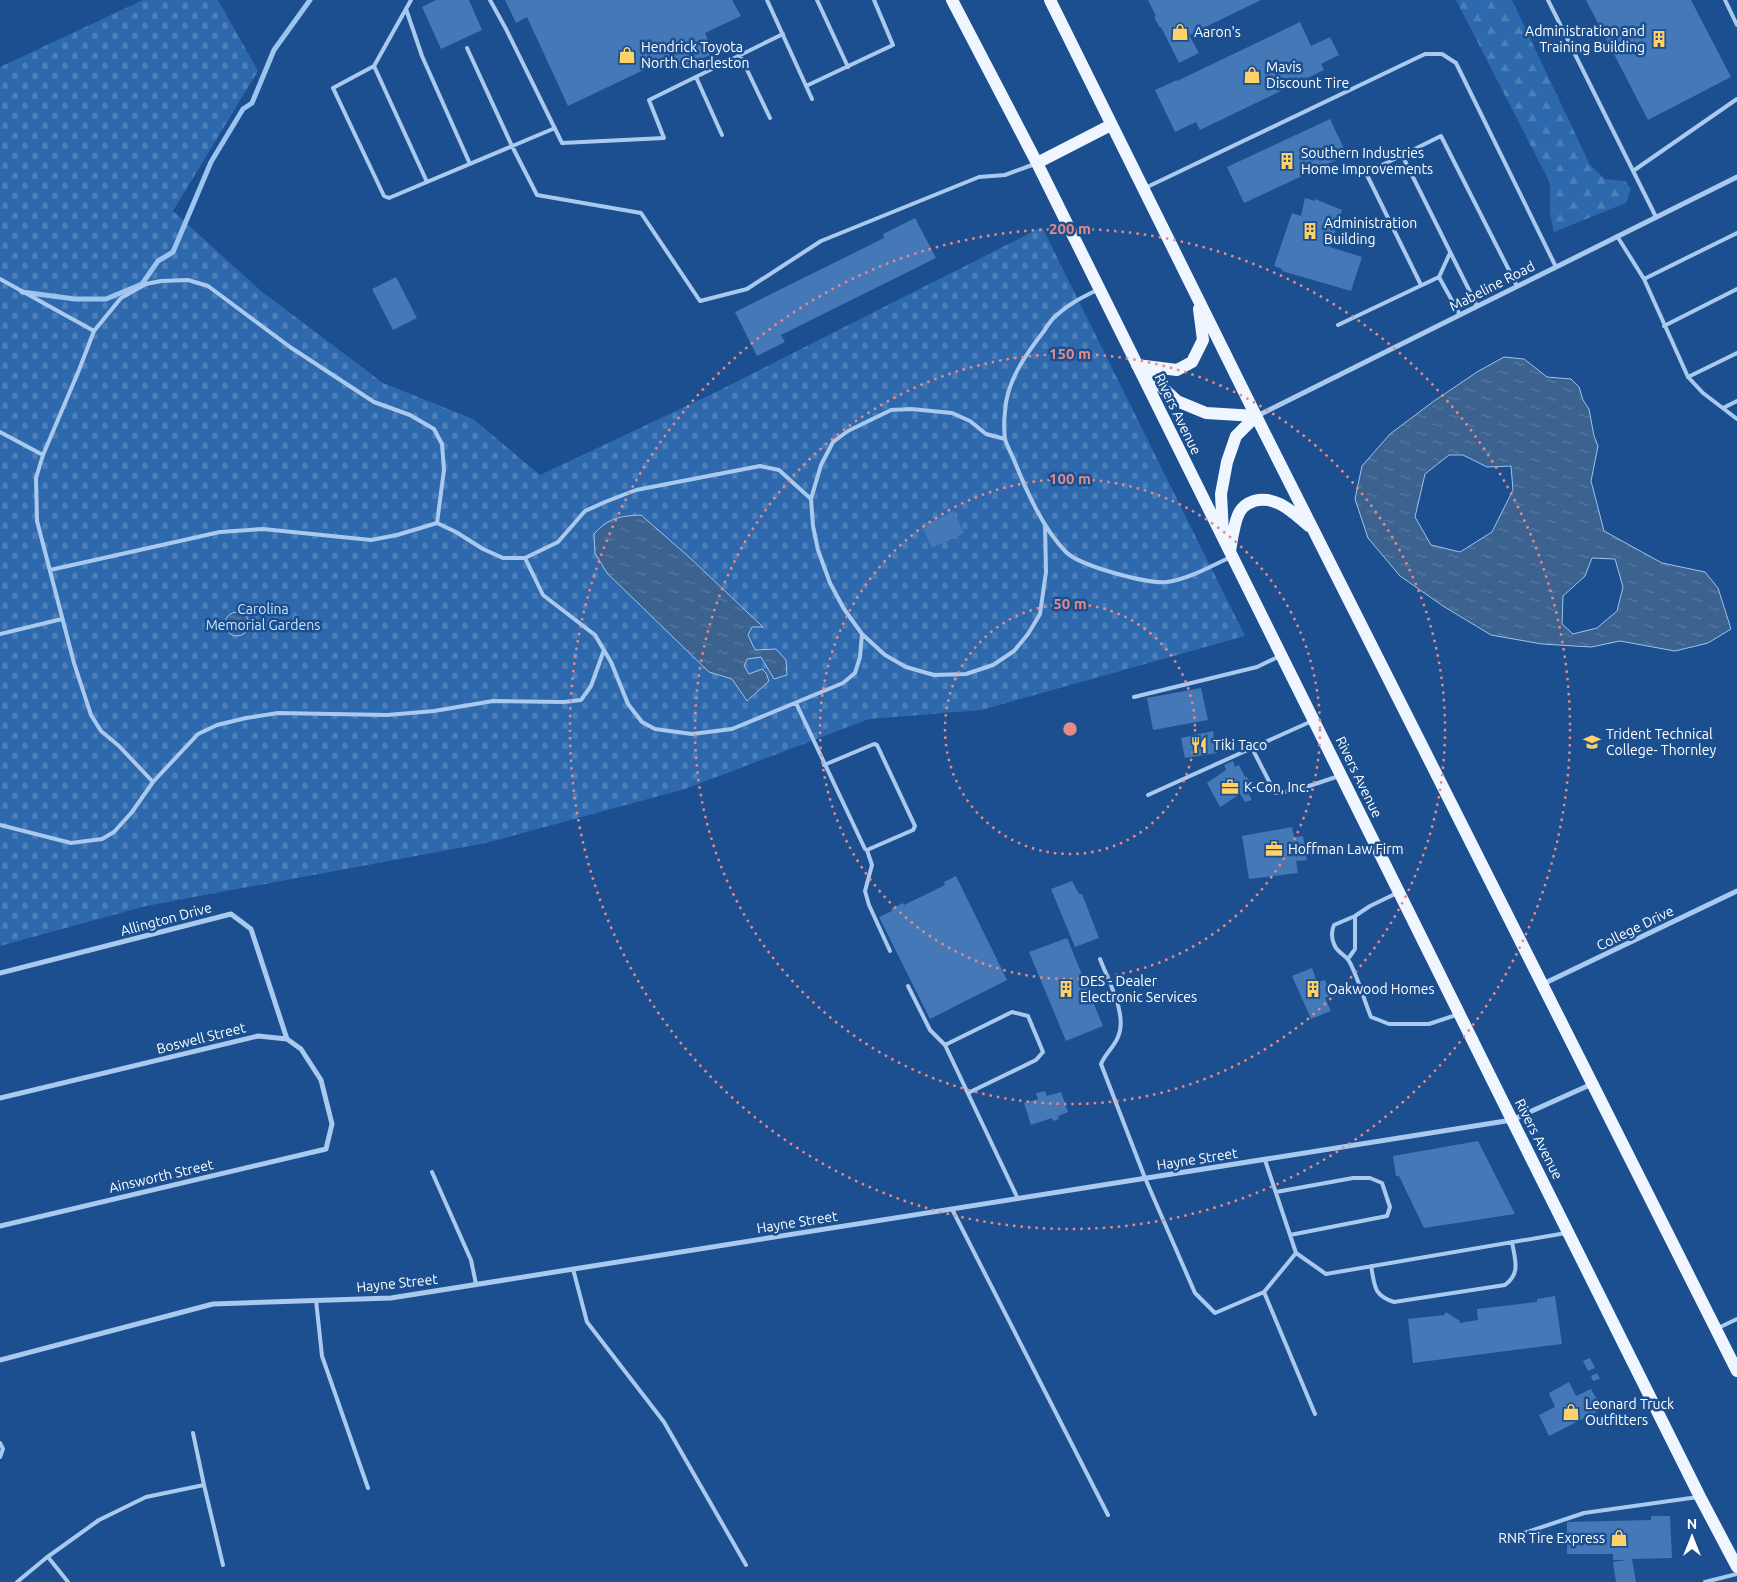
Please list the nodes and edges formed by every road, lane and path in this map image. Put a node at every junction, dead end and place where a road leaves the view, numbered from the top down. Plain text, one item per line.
1 (411, 0) edge
2 (490, 0) edge
3 (768, 0) edge
4 (817, 0) edge
5 (874, 0) edge
6 (952, 0) edge
7 (1050, 0) edge
8 (1548, 0) edge
9 (1725, 0) edge
10 (406, 9) junction
11 (1737, 25) edge
12 (783, 34) junction
13 (467, 48) dead end
14 (740, 55) junction
15 (374, 66) junction
16 (848, 67) junction
17 (696, 77) junction
18 (806, 86) junction
19 (812, 99) dead end
20 (1737, 99) edge
21 (770, 118) dead end
22 (1111, 125) junction
23 (555, 128) junction
24 (722, 135) dead end
25 (512, 146) junction
26 (1402, 155) junction
27 (1037, 163) junction
28 (470, 164) junction
29 (1633, 171) junction
30 (1737, 177) edge
31 (427, 182) junction
32 (1143, 188) junction
33 (1656, 217) junction
34 (1737, 233) edge
35 (1617, 236) junction
36 (1450, 252) junction
37 (1556, 267) junction
38 (1439, 277) junction
39 (0, 279) edge
40 (1644, 280) junction
41 (1421, 285) junction
42 (1517, 286) junction
43 (1099, 289) junction
44 (1737, 289) edge
45 (1197, 297) junction
46 (1476, 306) junction
47 (1460, 315) junction
48 (1338, 325) dead end
49 (1664, 326) junction
50 (94, 331) junction
51 (1737, 353) edge
52 (1138, 365) junction
53 (1688, 377) junction
54 (1737, 401) edge
55 (1723, 408) junction
56 (1256, 416) junction
57 (1737, 419) edge
58 (0, 432) edge
59 (1005, 440) junction
60 (42, 455) junction
61 (811, 499) junction
62 (437, 524) junction
63 (1045, 524) junction
64 (1313, 529) junction
65 (1229, 549) junction
66 (525, 558) junction
67 (50, 570) junction
68 (62, 619) junction
69 (0, 634) edge
70 (862, 634) junction
71 (604, 650) junction
72 (1282, 655) junction
73 (1134, 697) dead end
74 (796, 703) junction
75 (1314, 720) junction
76 (1252, 748) junction
77 (824, 765) junction
78 (1341, 775) junction
79 (153, 782) junction
80 (1148, 796) dead end
81 (0, 825) edge
82 (867, 850) junction
83 (1737, 891) edge
84 (1399, 892) junction
85 (1355, 916) junction
86 (890, 951) dead end
87 (1100, 959) dead end
88 (1348, 959) junction
89 (0, 973) edge
90 (1542, 984) junction
91 (908, 986) dead end
92 (1460, 1014) junction
93 (287, 1039) junction
94 (946, 1045) junction
95 (1592, 1084) junction
96 (968, 1093) junction
97 (0, 1098) edge
98 (1512, 1120) junction
99 (1265, 1160) junction
100 (432, 1172) dead end
101 (1145, 1178) junction
102 (1276, 1192) junction
103 (1018, 1199) junction
104 (952, 1209) junction
105 (0, 1226) edge
106 (1569, 1232) junction
107 (1290, 1235) junction
108 (1512, 1242) junction
109 (1296, 1253) junction
110 (1371, 1266) junction
111 (573, 1269) junction
112 (476, 1284) junction
113 (1264, 1292) junction
114 (316, 1300) junction
115 (1737, 1319) edge
116 (1716, 1329) junction
117 (0, 1360) edge
118 (1737, 1371) edge
119 (1315, 1414) dead end
120 (193, 1433) dead end
121 (0, 1443) edge
122 (0, 1457) edge
123 (204, 1485) junction
124 (368, 1488) dead end
125 (1700, 1497) junction
126 (1108, 1515) dead end
127 (1524, 1533) dead end
128 (48, 1557) junction
129 (223, 1565) dead end
130 (746, 1565) dead end
131 (1737, 1567) edge
132 (1737, 1574) edge
133 (17, 1582) edge
134 (68, 1582) edge
135 (1705, 1582) edge

1 - 10 lane
2 - 23 lane
3 - 12 lane
4 - 16 lane
5 - 16 lane
6 - 27 main road, Rivers Avenue
7 - 22 main road
8 - 29 lane
9 - 11 lane
10 - 15 lane
10 - 28 lane
12 - 14 lane
12 - 18 lane
13 - 25 lane
14 - 17 lane
14 - 21 lane
15 - 31 lane
15 - 31 lane
16 - 18 lane
17 - 23 lane
17 - 24 lane
18 - 19 lane
20 - 29 lane
22 - 27 main road
22 - 32 main road
23 - 25 lane
25 - 27 lane
25 - 28 lane
26 - 36 lane
26 - 41 lane
26 - 42 lane
27 - 43 main road, Rivers Avenue
28 - 31 lane
29 - 33 lane
30 - 33 street, Mabeline Road
32 - 37 lane
32 - 45 main road
33 - 35 street, Mabeline Road
34 - 40 lane
35 - 37 street, Mabeline Road
35 - 40 lane
36 - 38 lane
36 - 46 lane
37 - 42 street, Mabeline Road
38 - 41 lane
38 - 47 lane
39 - 50 lane
40 - 49 lane
41 - 48 lane
42 - 46 street, Mabeline Road
43 - 52 main road, Rivers Avenue
43 - 59 lane
44 - 49 lane
45 - 52 main road
45 - 56 main road
46 - 47 street, Mabeline Road
47 - 56 street, Mabeline Road
49 - 53 lane
50 - 60 lane
50 - 62 lane
51 - 53 lane
52 - 56 main road
52 - 65 main road, Rivers Avenue
53 - 55 lane
54 - 55 lane
55 - 57 lane
56 - 64 main road
56 - 65 main road
58 - 60 lane
59 - 61 lane
59 - 63 lane
60 - 67 lane
61 - 66 lane
61 - 70 lane
62 - 66 lane
62 - 67 lane
63 - 65 lane
63 - 70 lane
64 - 65 main road
64 - 90 main road
65 - 72 main road, Rivers Avenue
66 - 71 lane
67 - 68 lane
68 - 69 lane
68 - 79 lane
70 - 74 lane
71 - 74 lane
71 - 79 lane
72 - 73 lane
72 - 75 main road, Rivers Avenue
74 - 77 lane
75 - 76 lane
75 - 78 main road, Rivers Avenue
76 - 78 lane
76 - 80 lane
77 - 82 lane
77 - 82 lane
78 - 84 main road, Rivers Avenue
79 - 81 lane
82 - 86 lane
83 - 90 street, College Drive
84 - 85 lane
84 - 92 main road, Rivers Avenue
85 - 88 lane
85 - 88 lane
87 - 101 lane
88 - 92 lane
89 - 93 street, Allington Drive
90 - 95 main road
91 - 94 lane
92 - 98 main road, Rivers Avenue
93 - 97 street, Boswell Street
93 - 105 street, Ainsworth Street
94 - 96 lane
94 - 96 lane
95 - 98 street, Hayne Street
95 - 116 main road
96 - 103 lane
98 - 99 street, Hayne Street
98 - 106 main road, Rivers Avenue
99 - 101 street, Hayne Street
99 - 102 lane
100 - 112 lane
101 - 103 street, Hayne Street
101 - 113 lane
102 - 107 lane
102 - 107 lane
103 - 104 street, Hayne Street
104 - 111 street, Hayne Street
104 - 126 lane
106 - 108 lane
106 - 125 main road, Rivers Avenue
107 - 109 lane
108 - 110 lane
108 - 110 lane
109 - 110 lane
109 - 113 lane
111 - 112 street, Hayne Street
111 - 130 lane
112 - 114 street, Hayne Street
113 - 119 lane
114 - 117 street, Hayne Street
114 - 124 lane
115 - 116 lane
116 - 118 main road
120 - 123 lane
121 - 122 lane
123 - 128 lane
123 - 129 lane
125 - 127 lane
125 - 131 main road, Rivers Avenue
128 - 133 lane
128 - 134 lane
132 - 135 lane

